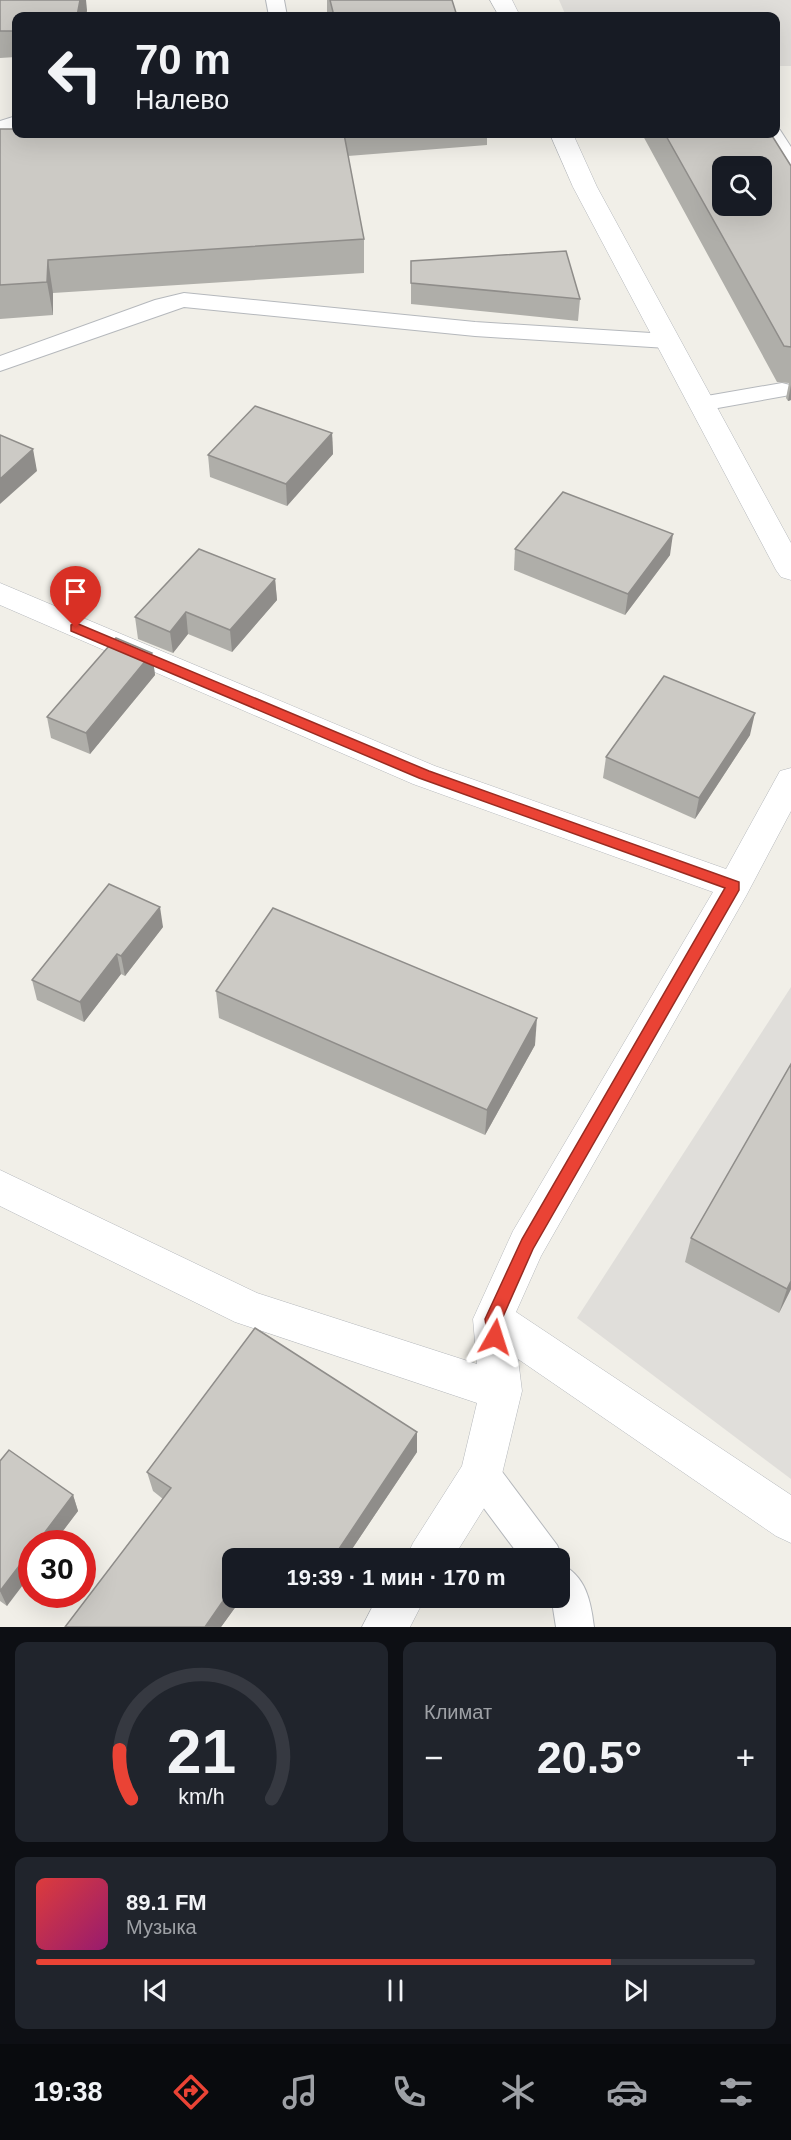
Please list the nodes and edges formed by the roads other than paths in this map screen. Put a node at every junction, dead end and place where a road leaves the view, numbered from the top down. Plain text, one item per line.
1 (563, 138) edge
2 (775, 138) edge
3 (791, 164) edge
4 (667, 341) junction
5 (0, 364) edge
6 (782, 390) dead end
7 (701, 404) junction
8 (791, 570) edge
9 (0, 593) edge
10 (791, 780) edge
11 (734, 886) junction
12 (0, 1187) edge
13 (493, 1319) junction
14 (501, 1391) junction
15 (481, 1474) junction
16 (791, 1521) edge
17 (434, 1548) edge
18 (536, 1548) edge
19 (570, 1600) edge
20 (396, 1608) edge
21 (384, 1627) edge
22 (575, 1627) edge

1 - 4 street
2 - 3 lane
4 - 5 lane
4 - 7 street
6 - 7 lane
7 - 8 street
9 - 11 street
10 - 11 street
11 - 13 street
12 - 14 street
13 - 14 street
13 - 16 street
14 - 15 street
15 - 17 street
15 - 18 lane
19 - 22 lane
20 - 21 street

